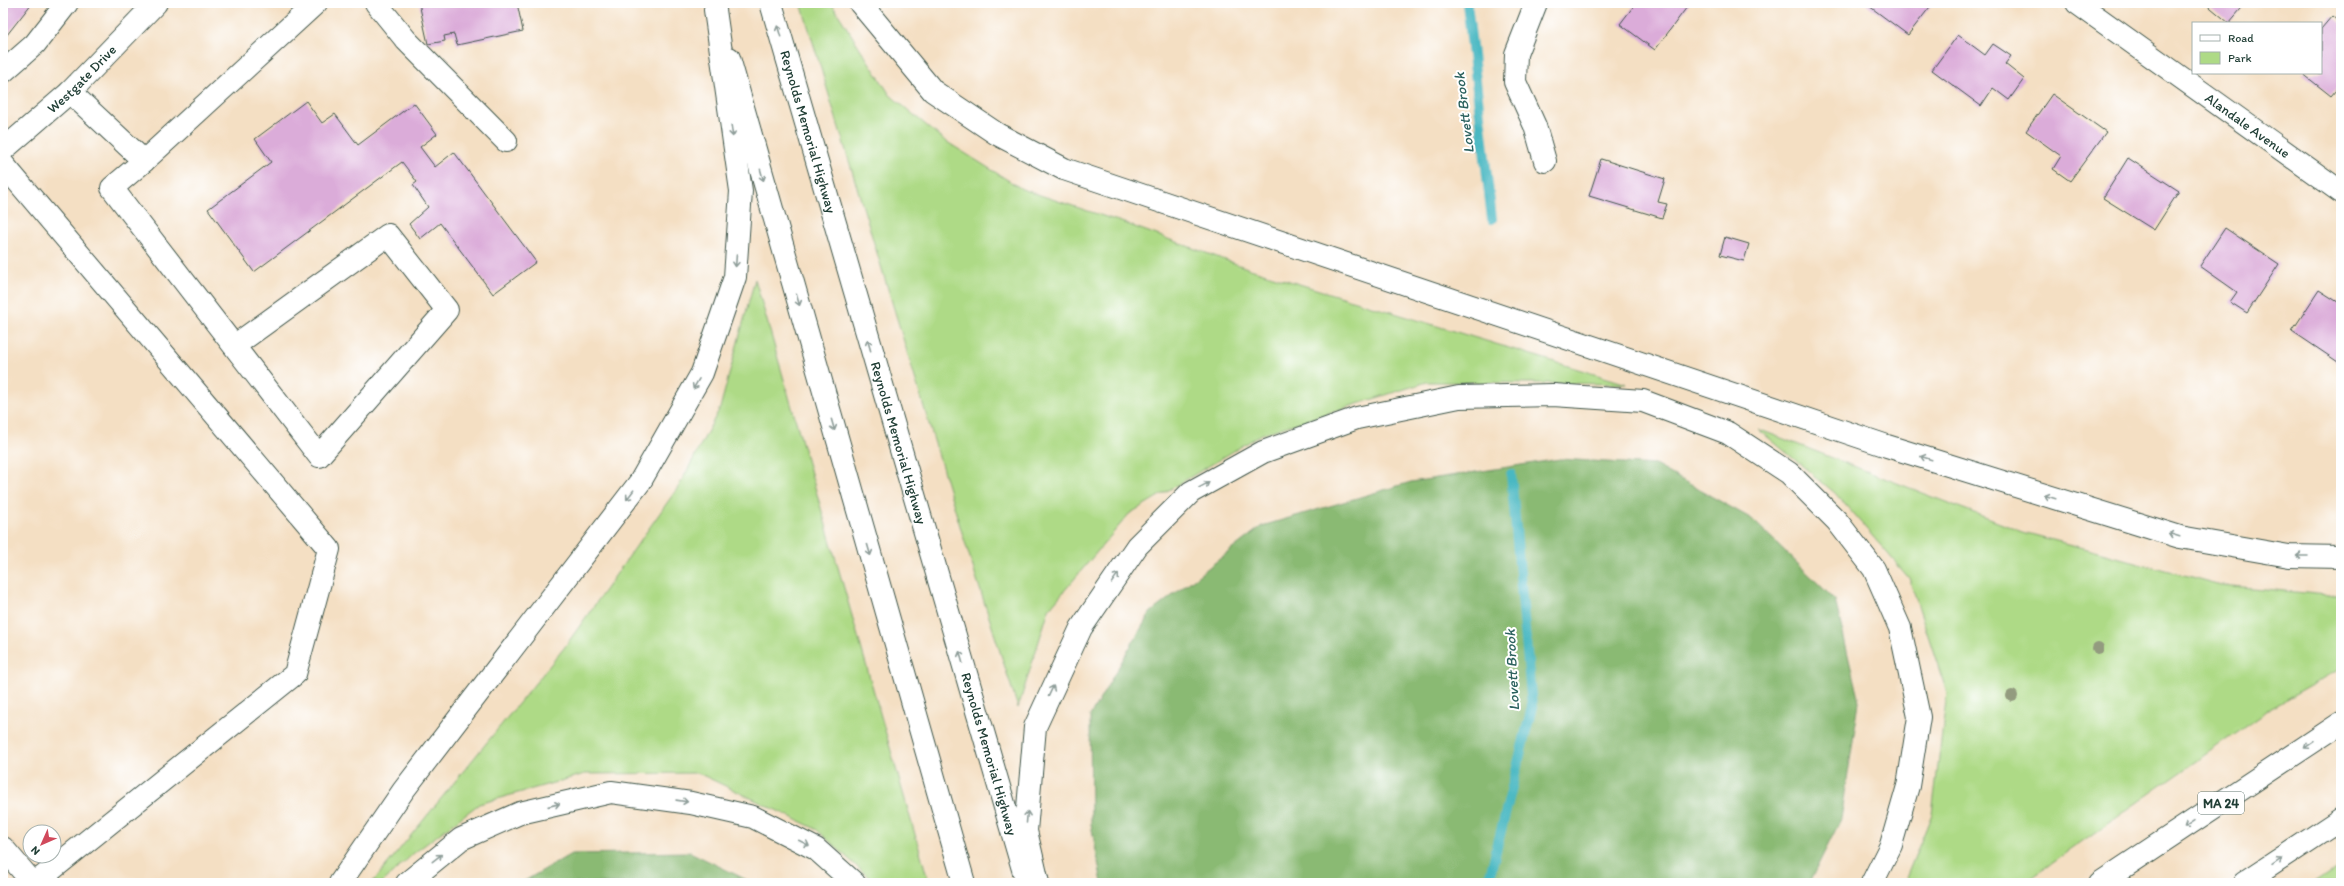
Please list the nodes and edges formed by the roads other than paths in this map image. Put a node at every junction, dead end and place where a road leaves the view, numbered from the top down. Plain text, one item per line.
1 (67, 3) edge
2 (156, 3) edge
3 (316, 3) edge
4 (376, 3) edge
5 (771, 3) edge
6 (860, 3) edge
7 (1536, 3) edge
8 (2079, 4) edge
9 (714, 6) edge
10 (3, 72) edge
11 (70, 92) junction
12 (506, 141) dead end
13 (3, 150) edge
14 (144, 161) junction
15 (1545, 161) dead end
16 (3, 164) edge
17 (2341, 192) edge
18 (234, 346) junction
19 (2341, 557) edge
20 (2341, 723) edge
21 (2341, 819) edge
22 (3, 848) edge
23 (34, 883) edge
24 (340, 883) edge
25 (407, 883) edge
26 (854, 883) edge
27 (964, 883) edge
28 (1027, 883) edge
29 (1038, 883) edge
30 (1872, 883) edge
31 (2100, 883) edge
32 (2244, 883) edge

1 - 10 main road
2 - 11 main road, Westgate Drive
3 - 14 main road
4 - 12 main road
28 -> 5 main road, Reynolds Memorial Highway
19 -> 6 main road
7 - 15 main road
8 - 17 main road, Alandale Avenue
9 -> 24 main road
9 -> 27 main road
11 - 13 main road, Westgate Drive
11 - 14 main road
14 - 18 main road
16 - 23 main road
18 - 18 main road
20 -> 31 main road, MA 24
32 -> 21 main road
22 - 23 main road
25 -> 26 main road
29 -> 30 main road

